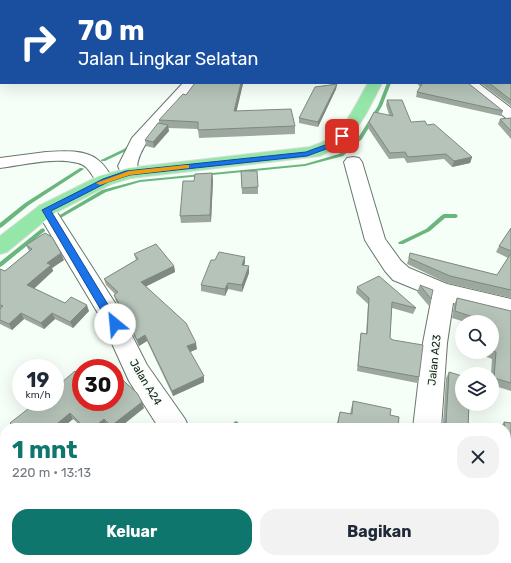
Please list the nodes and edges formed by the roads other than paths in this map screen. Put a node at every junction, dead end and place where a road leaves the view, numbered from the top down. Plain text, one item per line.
1 (190, 84) edge
2 (374, 84) edge
3 (470, 84) edge
4 (511, 115) edge
5 (353, 162) dead end
6 (0, 163) edge
7 (129, 173) junction
8 (105, 180) junction
9 (46, 210) junction
10 (0, 247) edge
11 (444, 292) junction
12 (511, 308) edge
13 (172, 423) edge
14 (428, 423) edge

1 - 7 street
2 - 7 highway
3 - 4 street
5 - 11 street
6 - 8 street
7 - 8 highway
8 - 9 highway
9 - 10 highway
9 - 13 street, Jalan A24
11 - 12 street
11 - 14 street, Jalan A23

